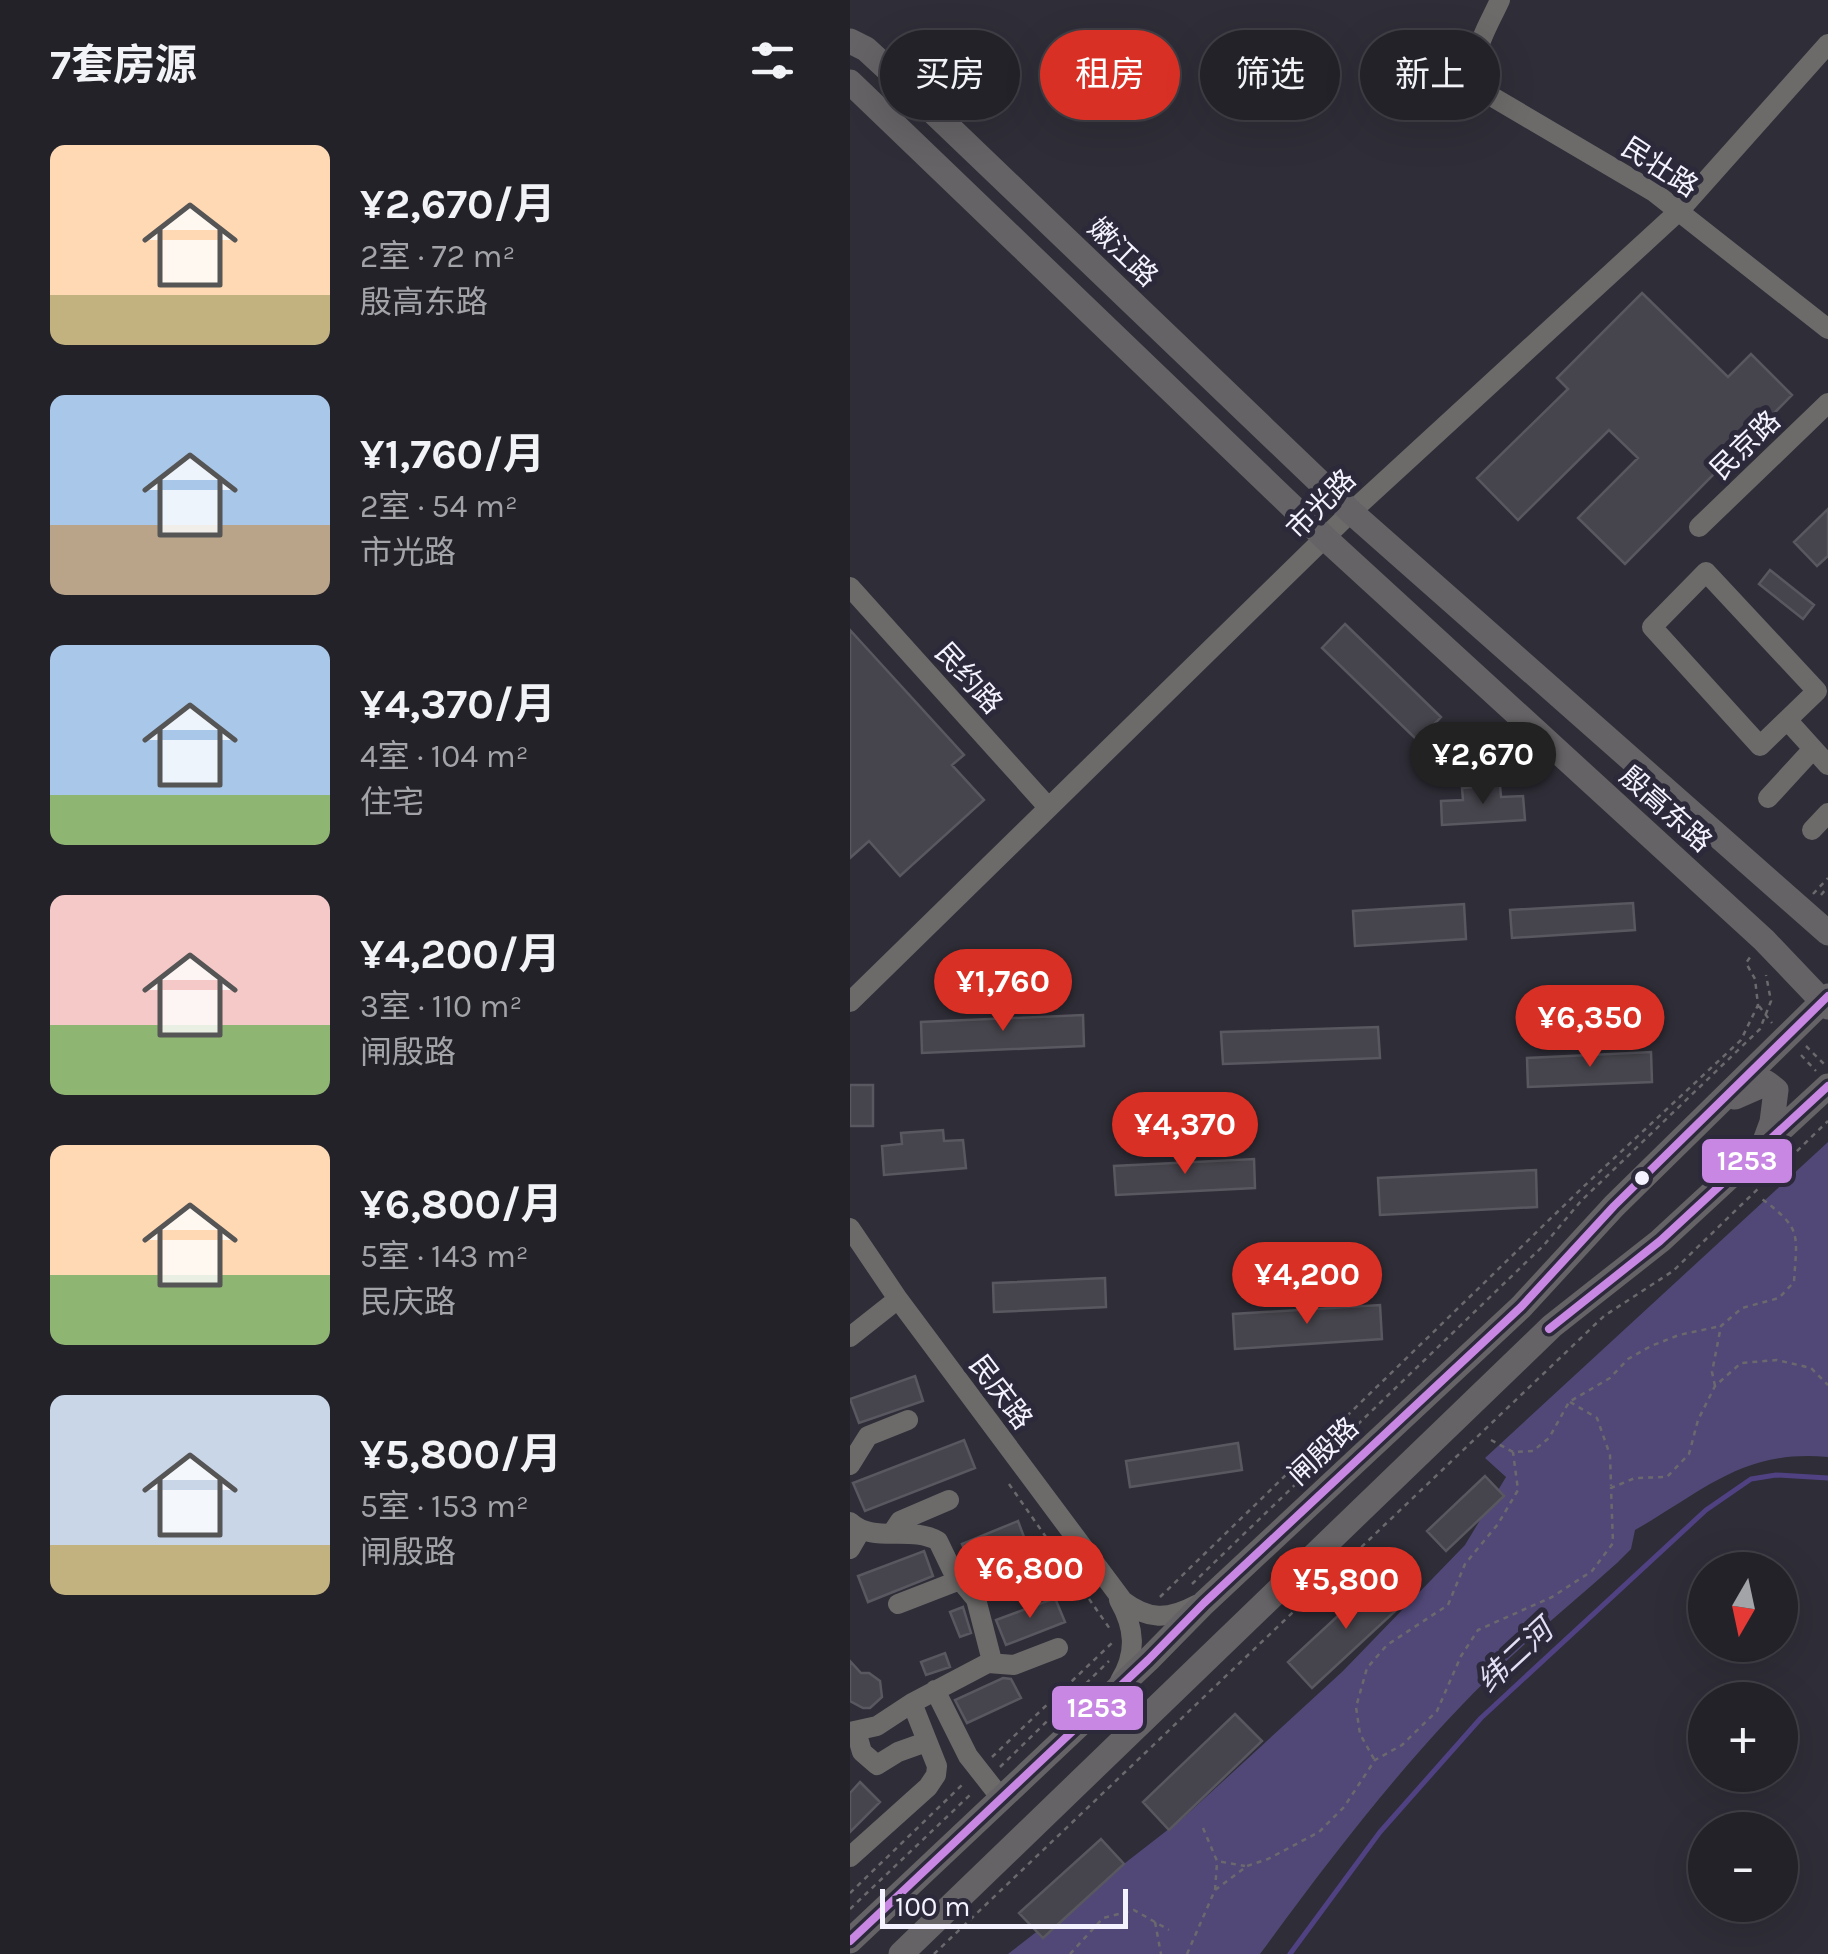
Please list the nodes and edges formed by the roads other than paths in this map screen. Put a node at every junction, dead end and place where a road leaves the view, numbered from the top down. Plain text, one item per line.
1 (1500, 0) edge
2 (850, 41) edge
3 (1828, 44) edge
4 (850, 82) edge
5 (1680, 210) junction
6 (1828, 330) edge
7 (1828, 403) edge
8 (1351, 512) junction
9 (1699, 526) dead end
10 (1326, 539) junction
11 (850, 587) edge
12 (1788, 721) junction
13 (1813, 748) junction
14 (1828, 766) edge
15 (1768, 798) dead end
16 (1048, 806) junction
17 (1828, 813) edge
18 (1812, 830) dead end
19 (1828, 933) edge
20 (850, 1002) edge
21 (1826, 1002) edge
22 (1828, 1086) edge
23 (1710, 1115) junction
24 (1764, 1146) junction
25 (850, 1228) edge
26 (898, 1299) junction
27 (850, 1337) edge
28 (908, 1420) dead end
29 (850, 1465) edge
30 (948, 1500) dead end
31 (892, 1533) junction
32 (854, 1534) edge
33 (960, 1580) junction
34 (1226, 1583) junction
35 (898, 1604) dead end
36 (1124, 1619) junction
37 (1058, 1648) dead end
38 (992, 1662) junction
39 (935, 1690) junction
40 (1111, 1694) junction
41 (912, 1703) junction
42 (853, 1731) edge
43 (926, 1742) junction
44 (988, 1783) junction
45 (850, 1857) edge
46 (850, 1942) edge
47 (901, 1954) edge

1 - 5 street, 民壮路
2 - 8 main road, 嫩江路
3 - 5 street, 市光路
4 - 10 main road
5 - 6 street, 民壮路
5 - 8 street, 市光路
7 - 9 street, 民京路
8 - 10 street, 市光路
8 - 19 main road, 殷高东路
10 - 16 street, 市光路
10 - 21 main road, 殷高东路
11 - 16 street, 民约路
12 - 12 street
12 - 13 street
13 - 14 street
13 - 15 street
16 - 20 street, 市光路
17 - 18 street
21 - 23 main road, 闸殷路
22 - 24 main road
23 - 24 main road
23 - 34 main road, 闸殷路
24 - 47 main road
25 - 26 street, 民庆路
26 - 27 street
26 - 36 street, 民庆路
28 - 29 street
30 - 31 street
31 - 32 street
31 - 33 street
33 - 35 street
33 - 38 street
34 - 36 street
34 - 40 main road, 闸殷路
36 - 40 street, 民庆路
37 - 38 street
38 - 39 street
39 - 41 street
39 - 44 street
40 - 44 main road, 闸殷路
41 - 42 street
41 - 43 street
42 - 43 street
43 - 45 street
44 - 46 main road, 闸殷路

